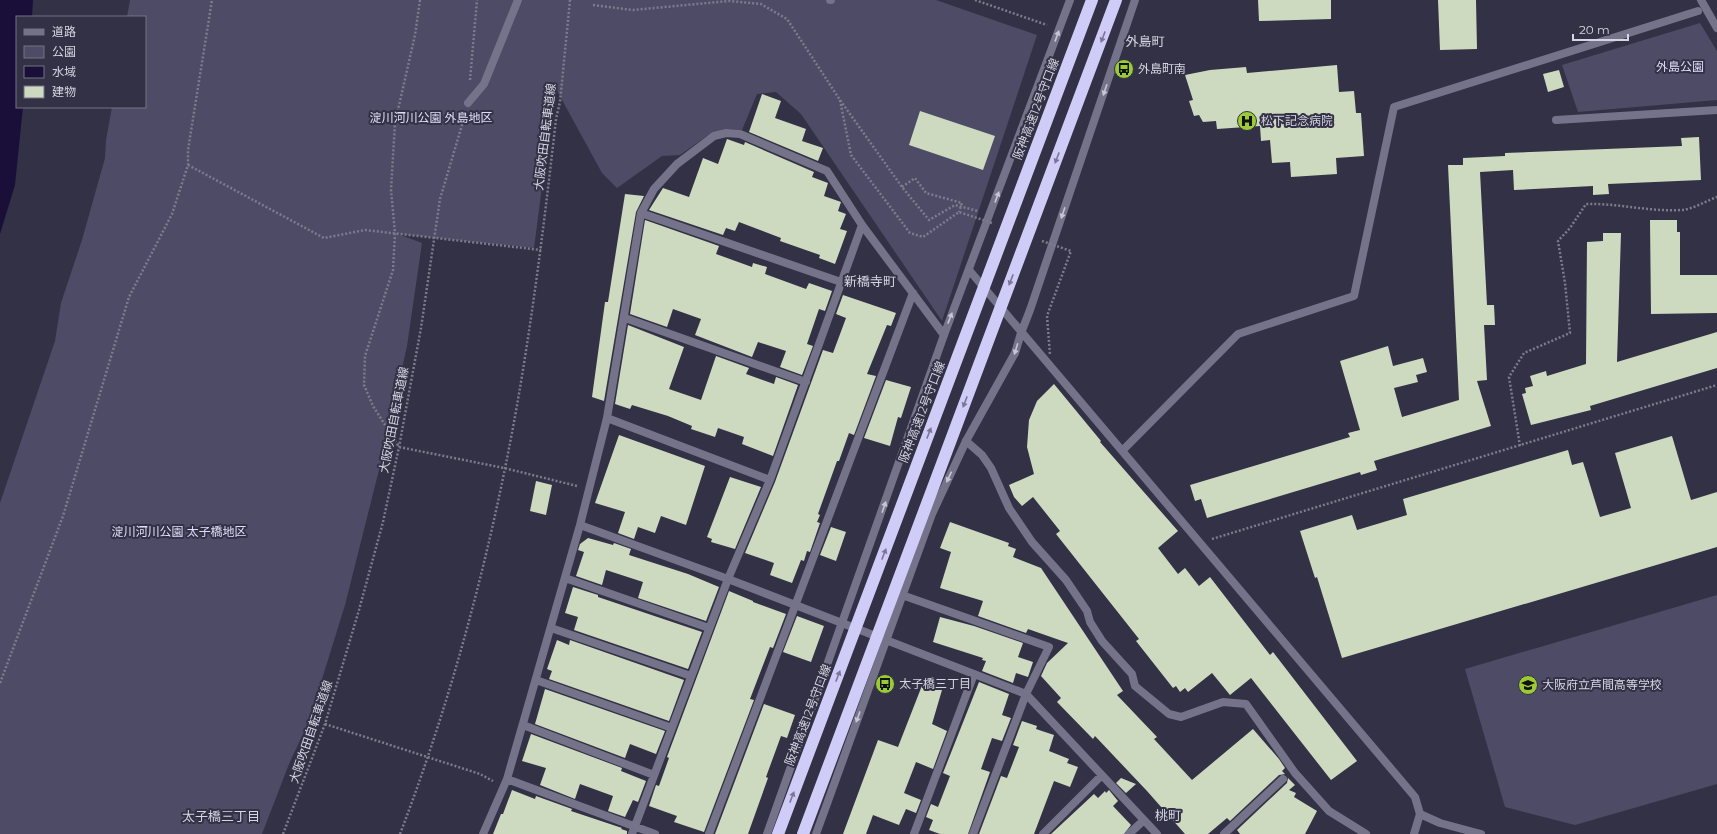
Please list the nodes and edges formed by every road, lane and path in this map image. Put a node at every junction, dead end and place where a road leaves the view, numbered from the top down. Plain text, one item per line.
1 (212, 0) edge
2 (420, 0) edge
3 (476, 0) edge
4 (518, 0) edge
5 (570, 0) edge
6 (975, 0) edge
7 (1070, 0) edge
8 (1092, 0) edge
9 (1116, 0) edge
10 (1135, 0) edge
11 (1701, 0) edge
12 (593, 5) dead end
13 (1698, 11) dead end
14 (1047, 25) dead end
15 (1717, 28) edge
16 (840, 100) junction
17 (468, 103) junction
18 (1717, 110) edge
19 (1556, 120) dead end
20 (188, 165) junction
21 (902, 187) junction
22 (1717, 197) edge
23 (959, 212) junction
24 (641, 213) junction
25 (991, 214) junction
26 (862, 225) junction
27 (997, 225) dead end
28 (395, 233) junction
29 (434, 238) junction
30 (1041, 241) dead end
31 (1061, 246) dead end
32 (541, 250) junction
33 (1058, 253) dead end
34 (969, 270) junction
35 (841, 282) junction
36 (913, 293) junction
37 (625, 318) junction
38 (1020, 333) junction
39 (944, 335) junction
40 (1045, 351) dead end
41 (1050, 355) junction
42 (1055, 360) dead end
43 (806, 382) junction
44 (1717, 385) edge
45 (607, 418) junction
46 (966, 441) junction
47 (1520, 446) junction
48 (399, 447) junction
49 (1123, 450) junction
50 (504, 468) junction
51 (770, 480) junction
52 (589, 489) junction
53 (580, 525) junction
54 (1199, 543) junction
55 (565, 578) junction
56 (728, 579) junction
57 (902, 595) junction
58 (796, 605) junction
59 (843, 623) junction
60 (551, 628) junction
61 (709, 628) junction
62 (886, 641) junction
63 (974, 674) junction
64 (691, 676) junction
65 (536, 680) junction
66 (0, 683) edge
67 (1026, 694) junction
68 (325, 724) junction
69 (523, 724) junction
70 (672, 728) junction
71 (428, 757) junction
72 (654, 775) junction
73 (1102, 775) junction
74 (507, 779) junction
75 (1283, 779) dead end
76 (498, 783) dead end
77 (1420, 814) junction
78 (1144, 820) junction
79 (635, 825) junction
80 (283, 834) edge
81 (400, 834) edge
82 (483, 834) edge
83 (632, 834) edge
84 (655, 834) edge
85 (709, 834) edge
86 (767, 834) edge
87 (778, 834) edge
88 (803, 834) edge
89 (816, 834) edge
90 (914, 834) edge
91 (973, 834) edge
92 (1042, 834) edge
93 (1129, 834) edge
94 (1157, 834) edge
95 (1224, 834) edge
96 (1366, 834) edge
97 (1414, 834) edge
98 (1481, 834) edge

1 - 20 path
2 - 28 path
3 - 17 path, 大阪吹田自転車道線
4 - 17 street
5 - 32 path, 大阪吹田自転車道線
6 - 14 path
25 -> 7 street
87 -> 8 highway, 阪神高速12号守口線, bridge
9 -> 88 highway, bridge
10 -> 38 street
11 - 15 street
12 - 16 path
13 - 49 street
16 - 21 path
16 - 23 path, bridge
17 - 29 path, 大阪吹田自転車道線
18 - 19 street
20 - 28 path
20 - 66 path
21 - 23 path, bridge
21 - 25 path
22 - 47 path
23 - 27 path, bridge
24 - 26 street
24 - 35 street
24 - 37 street
25 - 34 street
26 - 35 street
26 - 36 street
28 - 29 path
28 - 48 path
29 - 32 path
29 - 48 path, 大阪吹田自転車道線
30 - 41 path, bridge
31 - 33 path
32 - 50 path, 大阪吹田自転車道線
34 - 38 street
39 -> 34 street
35 - 43 street
36 - 39 street
36 - 58 street
37 - 43 street
37 - 45 street
38 -> 46 street
38 - 49 street
59 -> 39 street
40 - 41 path
41 - 42 path
43 - 51 street
44 - 47 path
45 - 51 street
45 - 52 street
46 -> 57 street
46 - 96 street
47 - 54 path
48 - 50 path
48 - 68 path, 大阪吹田自転車道線
49 - 54 street
50 - 52 path
50 - 71 path, 大阪吹田自転車道線
51 - 56 street
52 - 53 street
53 - 55 street
53 - 56 street
54 - 77 street
55 - 60 street
55 - 61 street
56 - 58 street
56 - 61 street
57 - 62 street
57 - 67 street
58 - 59 street
58 - 85 street
59 - 62 street
59 - 86 street
60 - 64 street
60 - 65 street
61 - 64 street
62 - 63 street
62 -> 89 street
63 - 67 street
63 - 90 street
64 - 70 street
65 - 69 street
65 - 70 street
67 - 73 street
67 - 91 street
68 - 71 path
68 - 80 path, 大阪吹田自転車道線
69 - 72 street
69 - 74 street
70 - 72 street
71 - 76 path
71 - 81 path, 大阪吹田自転車道線
72 - 79 street
73 - 78 street
73 - 92 street
74 - 79 street
74 - 82 street
75 - 95 street
77 - 97 street
77 - 98 street
78 - 93 street
78 - 94 street
79 - 83 street
79 - 84 street

